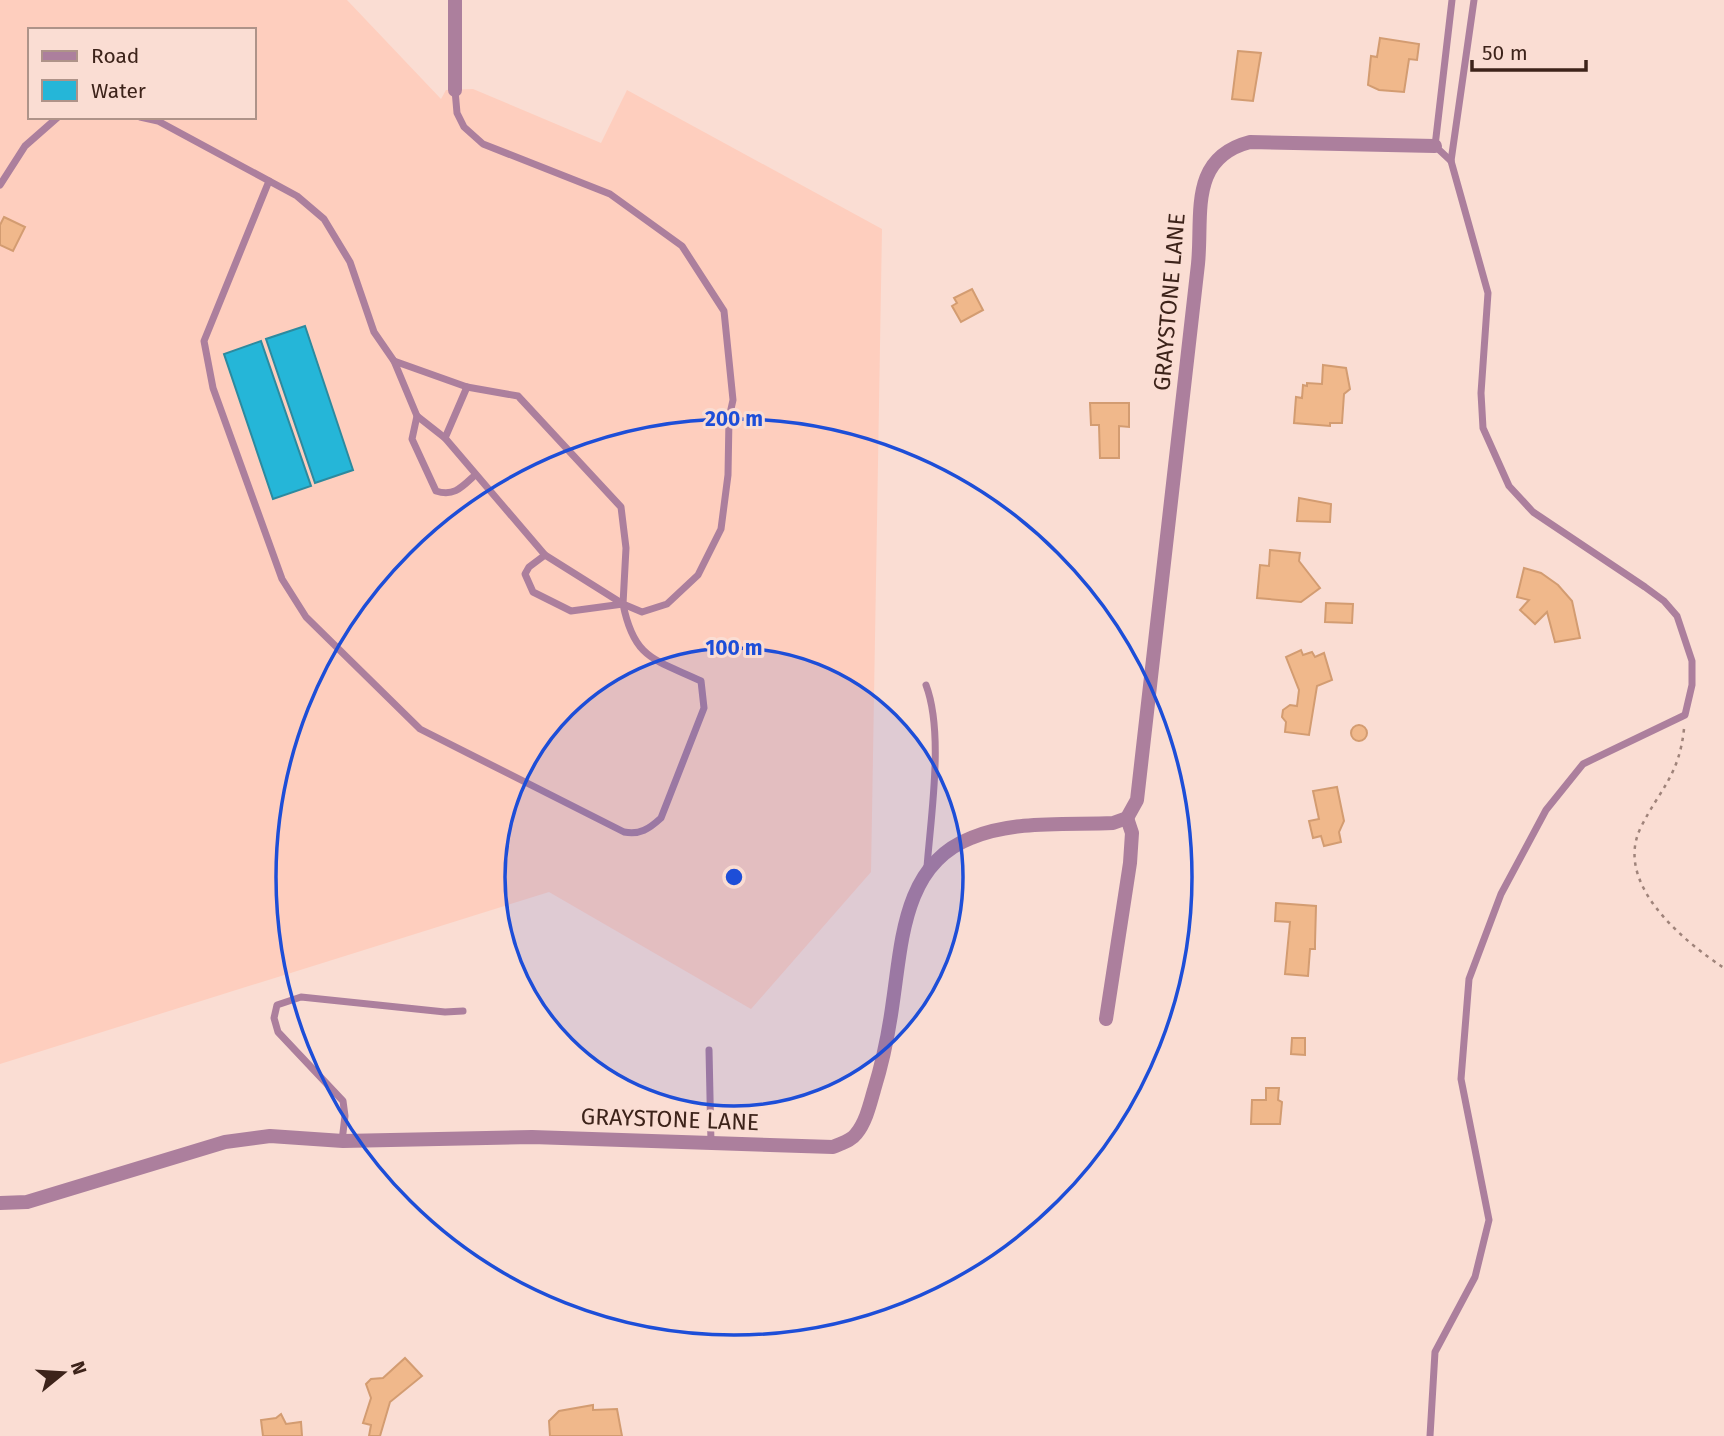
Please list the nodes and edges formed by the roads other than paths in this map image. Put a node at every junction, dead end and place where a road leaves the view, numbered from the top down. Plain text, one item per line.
1 (455, 0) edge
2 (1452, 0) edge
3 (1474, 0) edge
4 (455, 90) joint
5 (56, 119) edge
6 (149, 119) edge
7 (1435, 146) junction
8 (1451, 161) junction
9 (269, 181) junction
10 (0, 185) edge
11 (394, 361) junction
12 (467, 387) junction
13 (417, 416) junction
14 (445, 438) junction
15 (475, 475) junction
16 (545, 555) junction
17 (623, 604) junction
18 (926, 685) dead end
19 (1127, 818) junction
20 (927, 871) junction
21 (463, 1011) dead end
22 (1105, 1019) dead end
23 (709, 1050) dead end
24 (342, 1141) junction
25 (711, 1144) junction
26 (0, 1203) edge
27 (1430, 1436) edge

1 - 4 street
2 - 7 lane
3 - 8 lane
4 - 17 lane
5 - 10 lane
6 - 9 lane
7 - 8 lane
7 - 19 street, GRAYSTONE LANE
8 - 27 lane
9 - 11 lane
9 - 17 lane
11 - 12 lane
11 - 13 lane
12 - 14 lane
12 - 17 lane
13 - 14 lane
13 - 15 lane
14 - 15 lane
15 - 16 lane
16 - 17 lane
16 - 17 lane
18 - 20 lane
19 - 20 street, GRAYSTONE LANE
19 - 22 street, GRAYSTONE LANE
20 - 25 street, GRAYSTONE LANE
21 - 24 lane
23 - 25 lane
24 - 25 street, GRAYSTONE LANE
24 - 26 street, GRAYSTONE LANE

